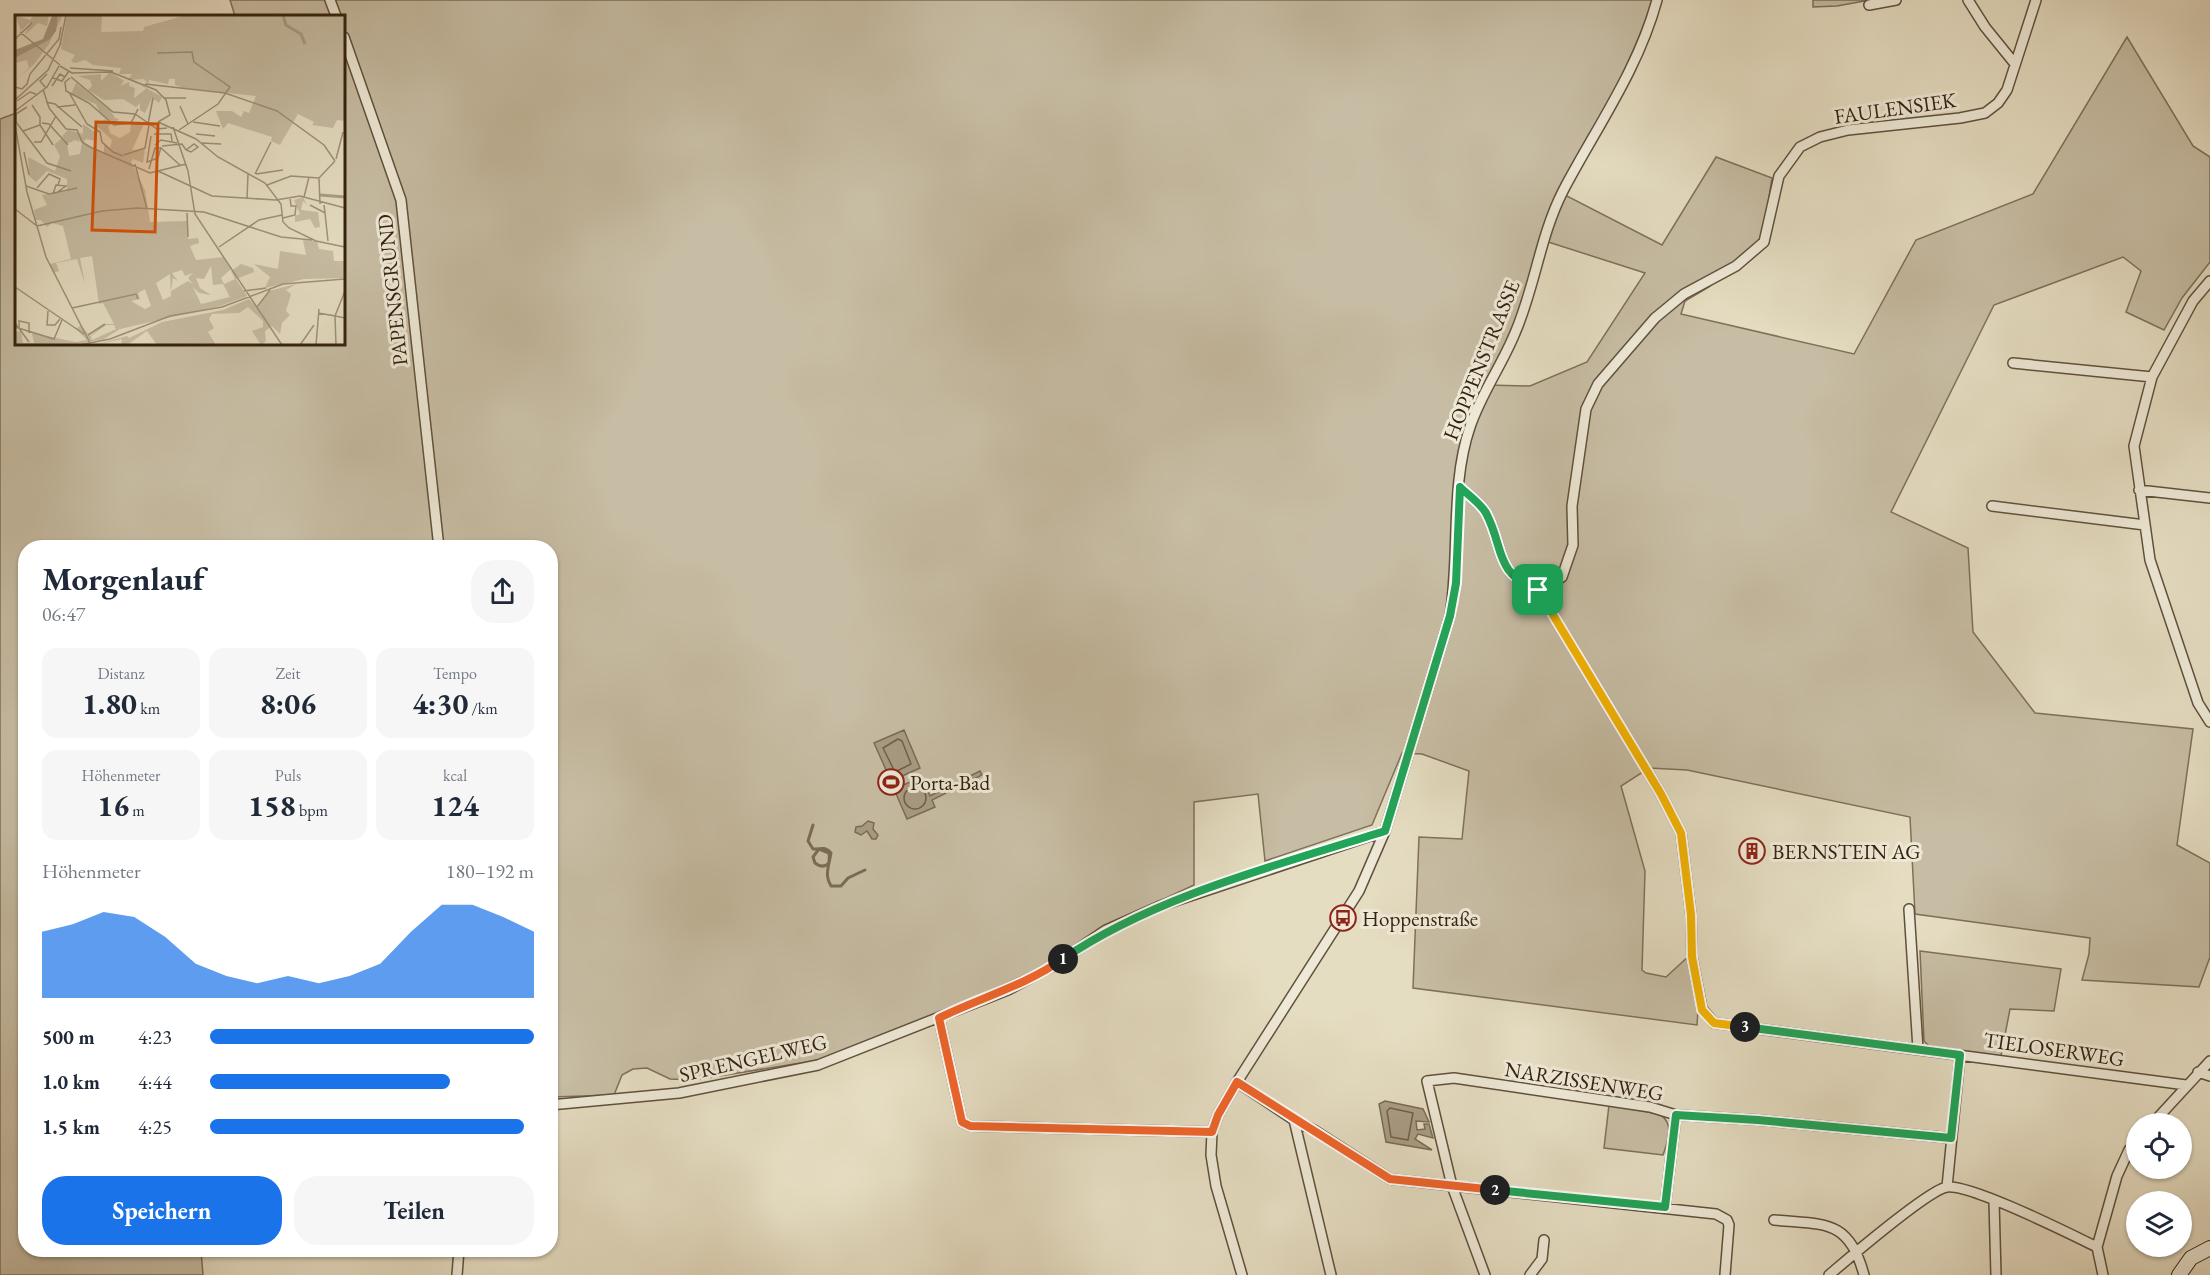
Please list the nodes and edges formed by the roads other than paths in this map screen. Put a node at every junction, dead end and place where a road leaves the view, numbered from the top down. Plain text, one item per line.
1 (330, 0) edge
2 (1656, 0) edge
3 (1896, 0) edge
4 (1968, 0) edge
5 (2036, 0) edge
6 (1869, 5) dead end
7 (336, 15) edge
8 (345, 40) edge
9 (2016, 64) junction
10 (2210, 281) edge
11 (2013, 363) dead end
12 (2152, 377) junction
13 (1460, 487) junction
14 (2139, 490) junction
15 (2210, 498) edge
16 (1992, 506) dead end
17 (2145, 525) junction
18 (438, 540) edge
19 (1538, 590) junction
20 (2210, 722) edge
21 (1385, 831) junction
22 (1909, 909) dead end
23 (939, 1018) junction
24 (1918, 1049) junction
25 (1960, 1055) junction
26 (2210, 1061) edge
27 (2198, 1072) junction
28 (2210, 1076) edge
29 (1237, 1082) junction
30 (2186, 1085) junction
31 (558, 1104) edge
32 (2162, 1113) edge
33 (1676, 1115) junction
34 (1294, 1120) junction
35 (1212, 1132) junction
36 (1951, 1138) junction
37 (2126, 1156) edge
38 (1452, 1186) junction
39 (1947, 1187) junction
40 (1994, 1202) junction
41 (1665, 1207) junction
42 (1774, 1220) dead end
43 (1544, 1240) dead end
44 (2097, 1246) junction
45 (2210, 1248) edge
46 (1858, 1251) junction
47 (459, 1257) edge
48 (458, 1275) edge
49 (1242, 1275) edge
50 (1330, 1275) edge
51 (1485, 1275) edge
52 (1530, 1275) edge
53 (1725, 1275) edge
54 (1828, 1275) edge
55 (1864, 1275) edge
56 (1996, 1275) edge
57 (2103, 1275) edge
58 (2179, 1275) edge

1 - 7 street
2 - 13 street, HOPPENSTRASSE
3 - 6 street
4 - 9 street
5 - 9 street, FAULENSIEK
8 - 18 street, PAPENSGRUND
9 - 19 street, FAULENSIEK
10 - 12 street
11 - 12 street
12 - 14 street
13 - 19 street
13 - 21 street, HOPPENSTRASSE
14 - 15 street
14 - 17 street
16 - 17 street
17 - 20 street
19 - 24 street, TIELOSERWEG
21 - 23 street, SPRENGELWEG
21 - 29 street, HOPPENSTRASSE
22 - 24 street
23 - 31 street, SPRENGELWEG
23 - 35 street
24 - 25 street, TIELOSERWEG
25 - 30 street, TIELOSERWEG
25 - 36 street
26 - 27 street
27 - 28 street
27 - 30 street
29 - 34 street
29 - 35 street, HOPPENSTRASSE
30 - 32 street
33 - 36 street, NARZISSENWEG
33 - 38 street, NARZISSENWEG
33 - 41 street
34 - 38 street
34 - 50 street
35 - 49 street, HOPPENSTRASSE
36 - 39 street
37 - 44 street
38 - 41 street
38 - 51 street
39 - 40 street
39 - 46 street
40 - 44 street
40 - 56 street
41 - 53 street
42 - 46 street
43 - 52 street
44 - 57 street
45 - 58 main road
46 - 54 street
46 - 55 street
47 - 48 street

